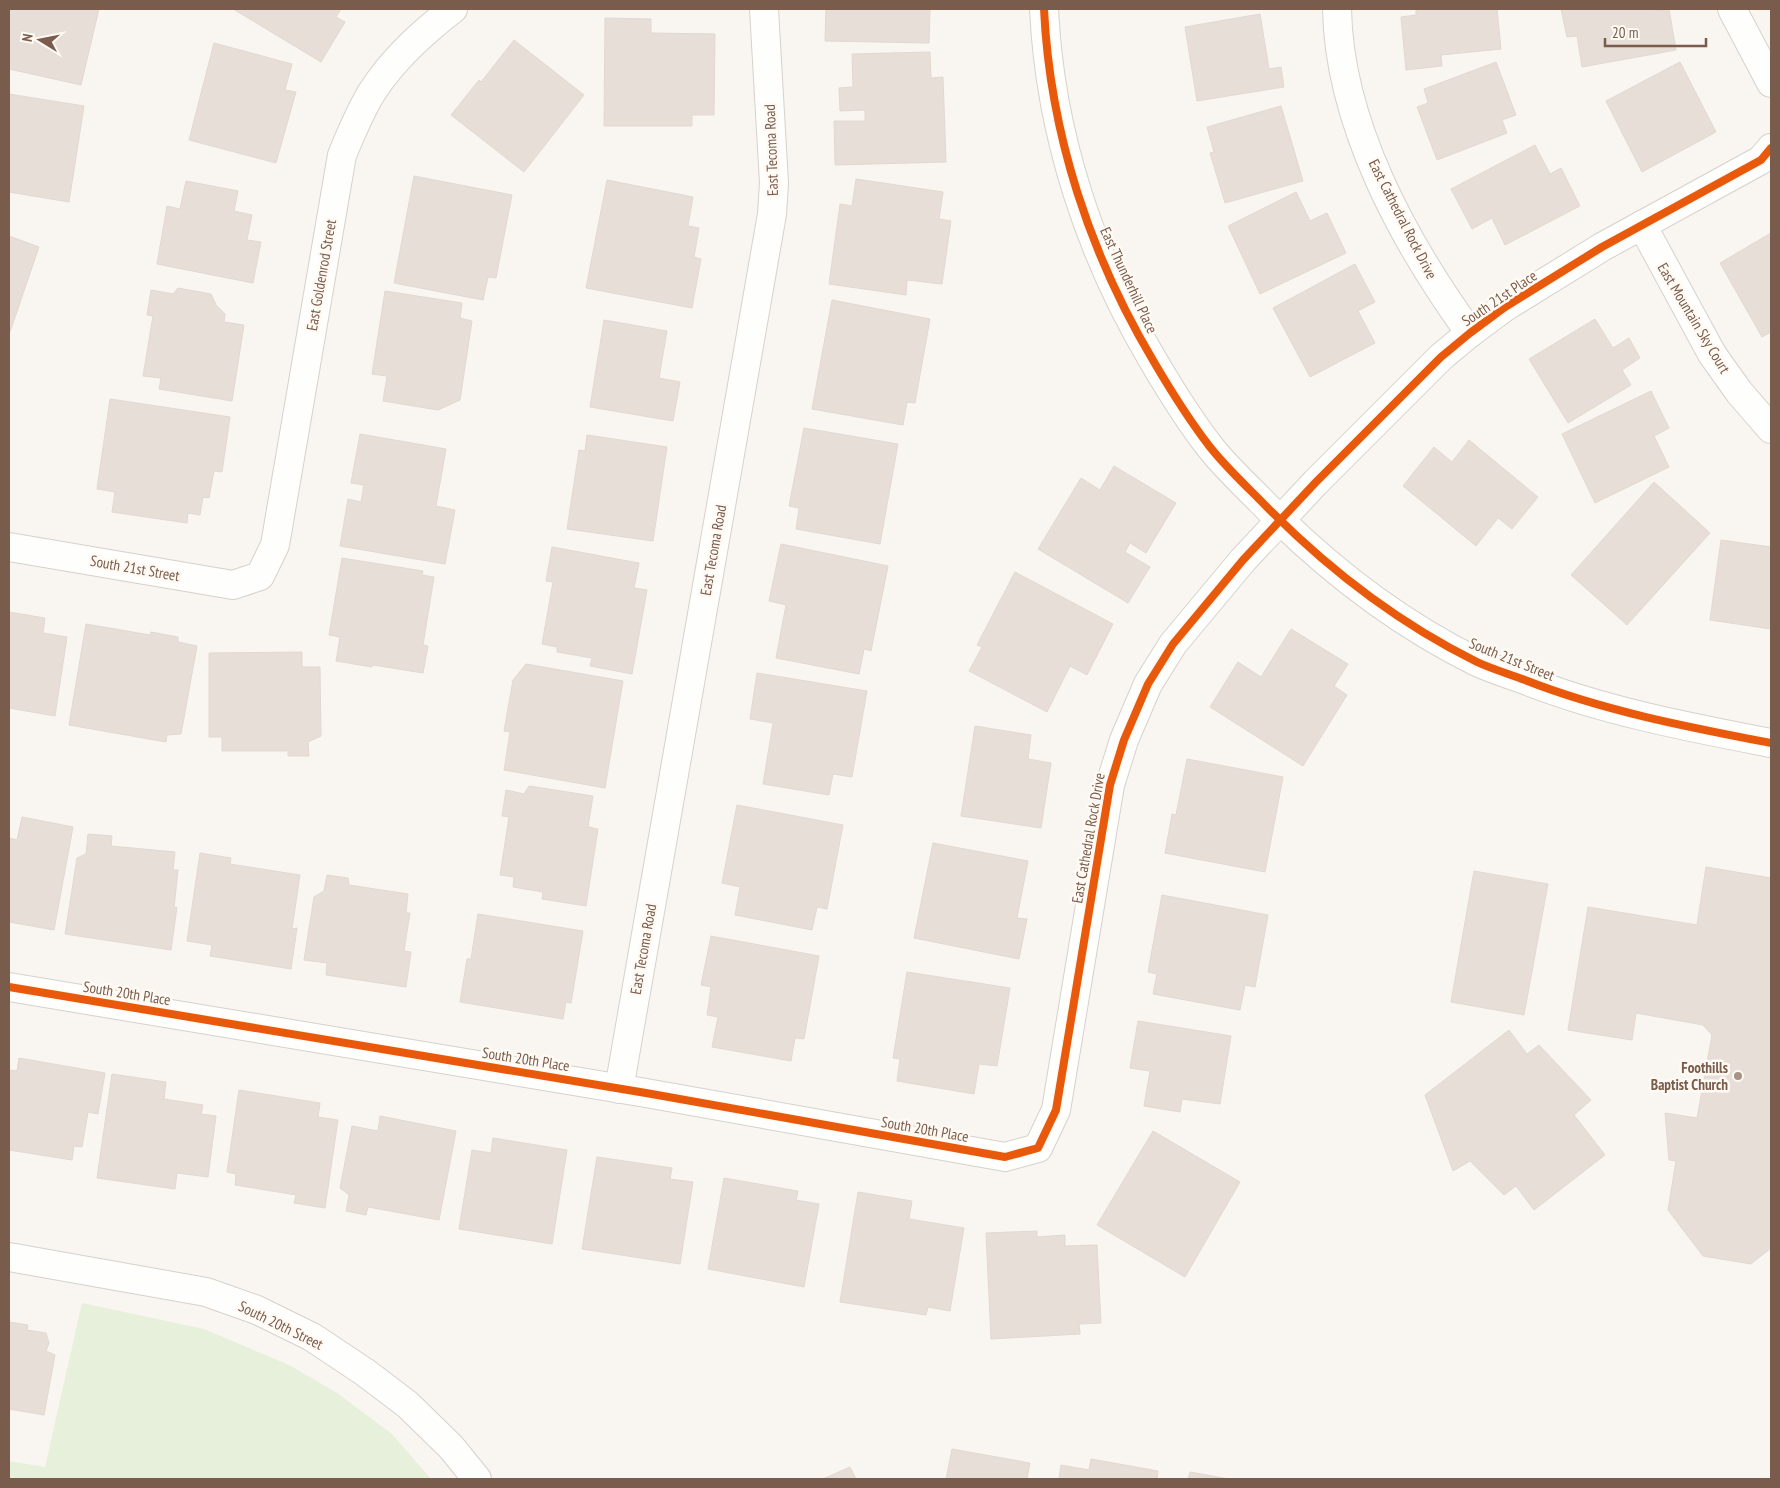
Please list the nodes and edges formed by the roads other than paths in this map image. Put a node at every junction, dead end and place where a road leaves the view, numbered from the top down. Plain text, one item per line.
1 (453, 9) edge
2 (764, 9) edge
3 (1044, 9) edge
4 (1337, 9) edge
5 (1732, 9) edge
6 (1771, 83) edge
7 (1771, 148) edge
8 (1642, 225) junction
9 (1470, 333) junction
10 (1771, 429) edge
11 (1280, 521) junction
12 (9, 547) edge
13 (260, 576) joint
14 (1771, 743) edge
15 (9, 987) edge
16 (619, 1089) junction
17 (1038, 1148) joint
18 (9, 1257) edge
19 (477, 1479) edge

1 - 13 street, East Goldenrod Street
2 - 16 street, East Tecoma Road
3 - 11 street, East Thunderhill Place
4 - 9 street, East Cathedral Rock Drive
5 - 6 street
7 - 8 street, South 21st Place
8 - 9 street, South 21st Place
8 - 10 street, East Mountain Sky Court
9 - 11 street, South 21st Place
11 - 14 street, South 21st Street
11 - 17 street, East Cathedral Rock Drive
12 - 13 street, South 21st Street
15 - 16 street, South 20th Place
16 - 17 street, South 20th Place
18 - 19 street, South 20th Street

